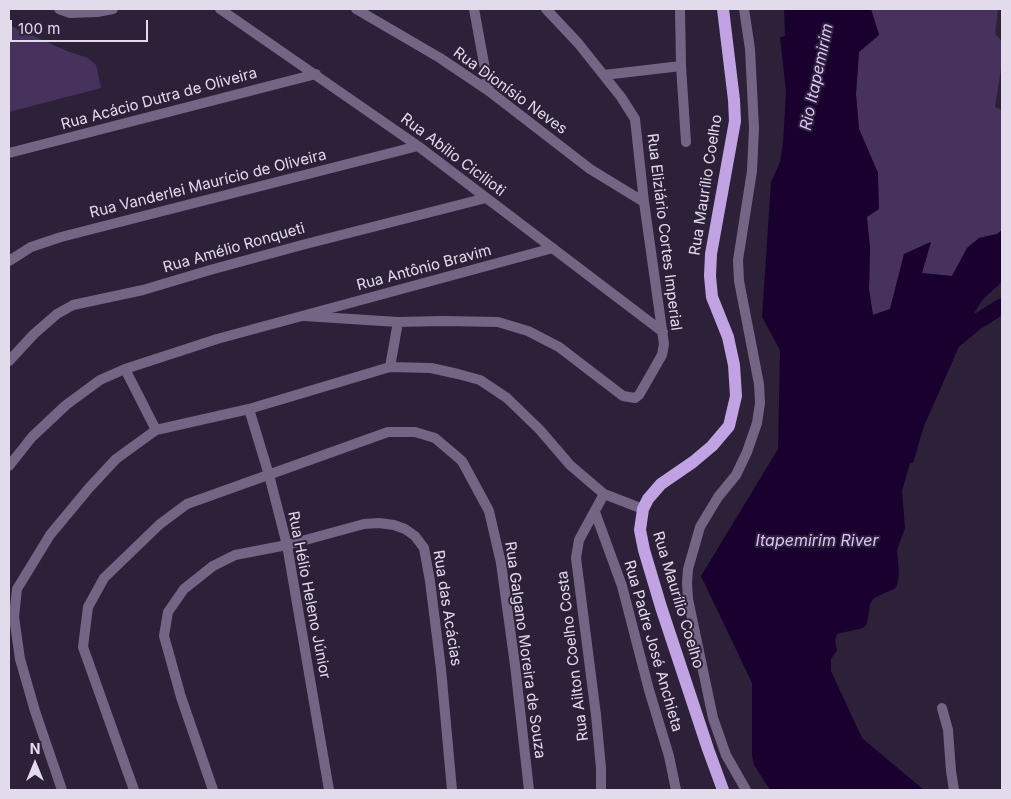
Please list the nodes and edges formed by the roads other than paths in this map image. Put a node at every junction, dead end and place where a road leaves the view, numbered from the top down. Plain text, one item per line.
1 (59, 9) edge
2 (113, 9) edge
3 (220, 9) edge
4 (356, 9) edge
5 (474, 9) edge
6 (680, 9) edge
7 (722, 9) edge
8 (744, 9) edge
9 (548, 10) edge
10 (681, 66) junction
11 (316, 74) junction
12 (604, 75) junction
13 (489, 91) junction
14 (686, 142) dead end
15 (418, 146) junction
16 (9, 153) edge
17 (486, 198) junction
18 (644, 202) junction
19 (553, 248) junction
20 (9, 261) edge
21 (304, 316) junction
22 (398, 322) junction
23 (663, 332) junction
24 (9, 361) edge
25 (390, 367) junction
26 (125, 369) junction
27 (249, 409) junction
28 (156, 430) junction
29 (9, 466) edge
30 (269, 475) junction
31 (604, 494) junction
32 (642, 509) junction
33 (595, 512) junction
34 (287, 545) junction
35 (13, 588) edge
36 (942, 708) dead end
37 (62, 790) edge
38 (134, 790) edge
39 (213, 790) edge
40 (329, 790) edge
41 (452, 790) edge
42 (529, 790) edge
43 (601, 790) edge
44 (676, 790) edge
45 (723, 790) edge
46 (746, 790) edge
47 (954, 790) edge

1 - 2 street
3 - 11 street, Rua Abílio Cicilioti
4 - 13 street, Rua Dionísio Neves
5 - 13 street
6 - 10 street
7 - 32 main road, Rua Maurílio Coelho
8 - 46 street
9 - 12 street, Rua Eliziário Cortes Imperial
10 - 12 street
10 - 14 street
11 - 15 street, Rua Abílio Cicilioti
11 - 16 street, Rua Acácio Dutra de Oliveira
12 - 18 street, Rua Eliziário Cortes Imperial
13 - 18 street, Rua Dionísio Neves
15 - 17 street, Rua Abílio Cicilioti
15 - 20 street, Rua Vanderlei Maurício de Oliveira
17 - 19 street, Rua Abílio Cicilioti
17 - 24 street, Rua Amélio Ronqueti
18 - 23 street, Rua Eliziário Cortes Imperial
19 - 21 street, Rua Antônio Bravim
19 - 23 street, Rua Abílio Cicilioti
21 - 22 street, Rua Eliziário Cortes Imperial
21 - 26 street, Rua Antônio Bravim
22 - 23 street, Rua Eliziário Cortes Imperial
22 - 25 street
25 - 27 street
25 - 31 street
26 - 28 street
26 - 29 street, Rua Antônio Bravim
27 - 28 street
27 - 30 street, Rua Hélio Heleno Júnior
28 - 35 street
30 - 34 street, Rua Hélio Heleno Júnior
30 - 38 street, Rua Galgano Moreira de Souza
30 - 42 street, Rua Galgano Moreira de Souza
31 - 32 street
31 - 33 street, Rua Ailton Coelho Costa
32 - 45 main road, Rua Maurílio Coelho
33 - 43 street, Rua Ailton Coelho Costa
33 - 44 street, Rua Padre José Anchieta
34 - 39 street, Rua das Acácias
34 - 40 street, Rua Hélio Heleno Júnior
34 - 41 street, Rua das Acácias
35 - 37 street
36 - 47 street

